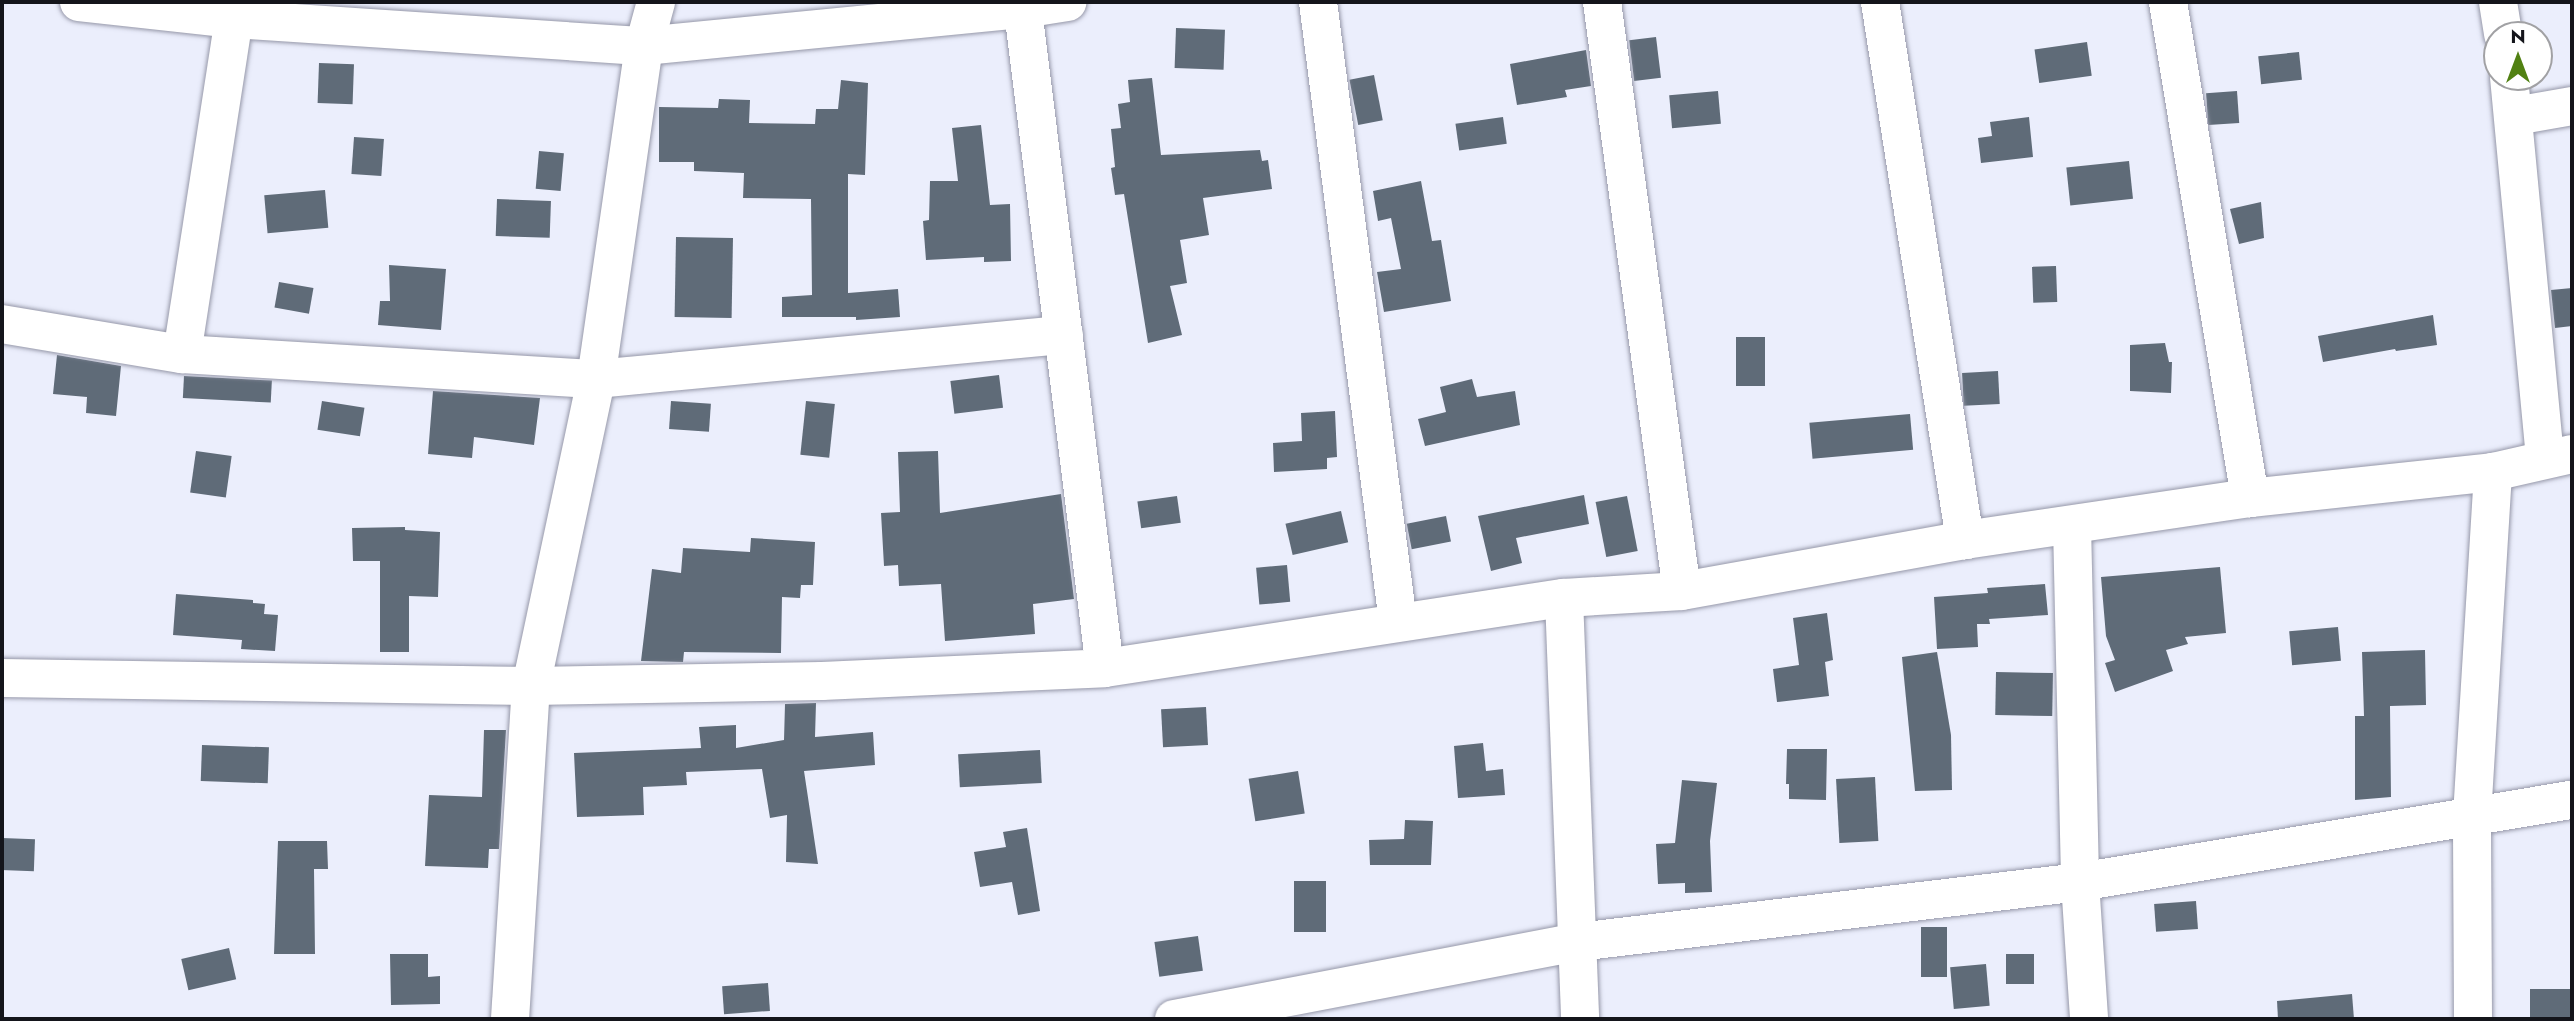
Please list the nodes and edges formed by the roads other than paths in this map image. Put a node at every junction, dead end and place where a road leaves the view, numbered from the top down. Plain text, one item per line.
1 (79, 2) edge
2 (656, 2) edge
3 (1067, 2) edge
4 (1318, 2) edge
5 (1602, 2) edge
6 (1880, 2) edge
7 (2168, 2) edge
8 (2498, 2) edge
9 (1023, 5) edge
10 (234, 19) junction
11 (2500, 21) edge
12 (644, 46) junction
13 (2511, 91) edge
14 (2572, 106) edge
15 (2515, 116) junction
16 (2, 324) edge
17 (1064, 335) junction
18 (182, 354) junction
19 (596, 379) junction
20 (2559, 457) edge
21 (2493, 472) junction
22 (2250, 498) junction
23 (2072, 525) junction
24 (1965, 540) junction
25 (1682, 591) junction
26 (1564, 598) junction
27 (1398, 621) junction
28 (1105, 668) junction
29 (2, 678) edge
30 (531, 686) junction
31 (2572, 800) edge
32 (2472, 816) junction
33 (2080, 882) junction
34 (1578, 942) junction
35 (510, 1019) edge
36 (1174, 1019) edge
37 (1580, 1019) edge
38 (2089, 1019) edge
39 (2473, 1019) edge

1 - 10 street
2 - 12 street
3 - 9 street
4 - 27 street
5 - 25 street
6 - 24 street
7 - 22 street
8 - 11 street
9 - 12 street
9 - 17 street
10 - 12 street
10 - 18 street
12 - 19 street
13 - 15 street
14 - 15 street
15 - 20 street
16 - 18 street
17 - 19 street
17 - 28 street
18 - 19 street
19 - 30 street
20 - 21 street
21 - 22 street
21 - 32 street
22 - 23 street
23 - 24 street
23 - 33 street
24 - 25 street
25 - 26 street
26 - 27 street
26 - 34 street
27 - 28 street
28 - 30 street
29 - 30 street
30 - 35 street
31 - 32 street
32 - 33 street
32 - 39 street
33 - 34 street
33 - 38 street
34 - 36 street
34 - 37 street

